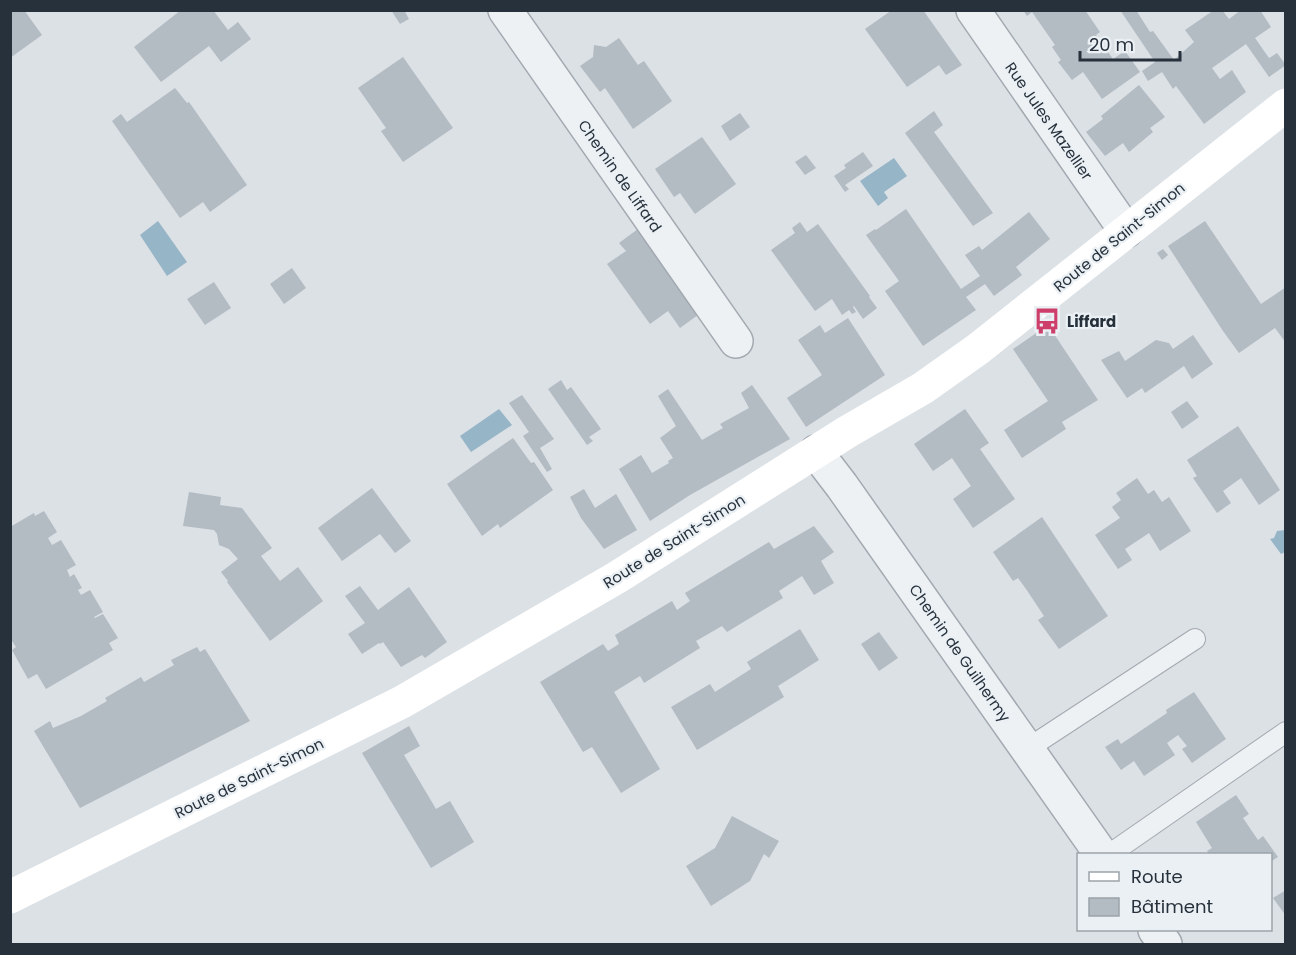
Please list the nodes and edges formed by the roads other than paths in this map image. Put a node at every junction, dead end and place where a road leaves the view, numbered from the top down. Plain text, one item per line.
1 (505, 10) edge
2 (973, 10) edge
3 (1286, 105) edge
4 (1126, 231) junction
5 (736, 341) dead end
6 (816, 452) junction
7 (1195, 639) dead end
8 (1286, 732) edge
9 (1027, 749) junction
10 (1100, 853) edge
11 (1113, 853) edge
12 (10, 897) edge
13 (1156, 931) edge
14 (1165, 945) edge

1 - 5 street, Chemin de Liffard
2 - 4 street, Rue Jules Mazellier
3 - 4 main road, Route de Saint-Simon
4 - 6 main road, Route de Saint-Simon
6 - 9 street, Chemin de Guilhermy
6 - 12 main road, Route de Saint-Simon
7 - 9 lane
8 - 11 lane
9 - 10 street, Chemin de Guilhermy
13 - 14 street

